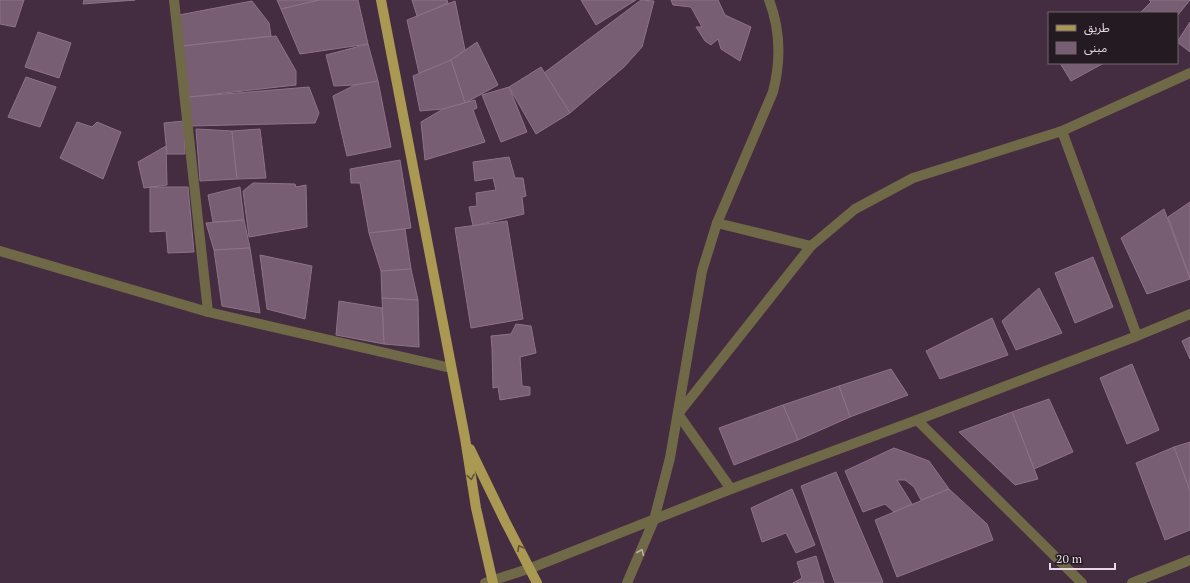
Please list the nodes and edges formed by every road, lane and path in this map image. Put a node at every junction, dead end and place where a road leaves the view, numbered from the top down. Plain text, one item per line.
1 (174, 0) edge
2 (381, 0) edge
3 (769, 0) edge
4 (1190, 73) edge
5 (1062, 131) junction
6 (717, 223) junction
7 (811, 246) junction
8 (0, 252) edge
9 (208, 312) junction
10 (1190, 314) edge
11 (1137, 336) junction
12 (451, 368) junction
13 (678, 414) junction
14 (917, 420) junction
15 (465, 438) junction
16 (731, 489) junction
17 (654, 520) junction
18 (1190, 560) edge
19 (531, 568) junction
20 (490, 583) edge
21 (537, 583) edge
22 (627, 583) edge
23 (1082, 583) edge
24 (1132, 583) edge

1 - 9 street
2 - 12 main road
3 - 6 street
4 - 5 street
5 - 7 street
5 - 11 street
6 - 7 street
6 - 13 street
7 - 13 street
8 - 9 street
9 - 12 street
10 - 11 street
11 - 14 street
12 - 15 main road
13 - 16 street
13 - 17 street
14 - 16 street
14 - 23 street
19 -> 15 main road
15 -> 20 main road
16 - 17 street
17 - 19 street
22 -> 17 street
18 - 24 street
19 - 20 street
19 - 21 main road

